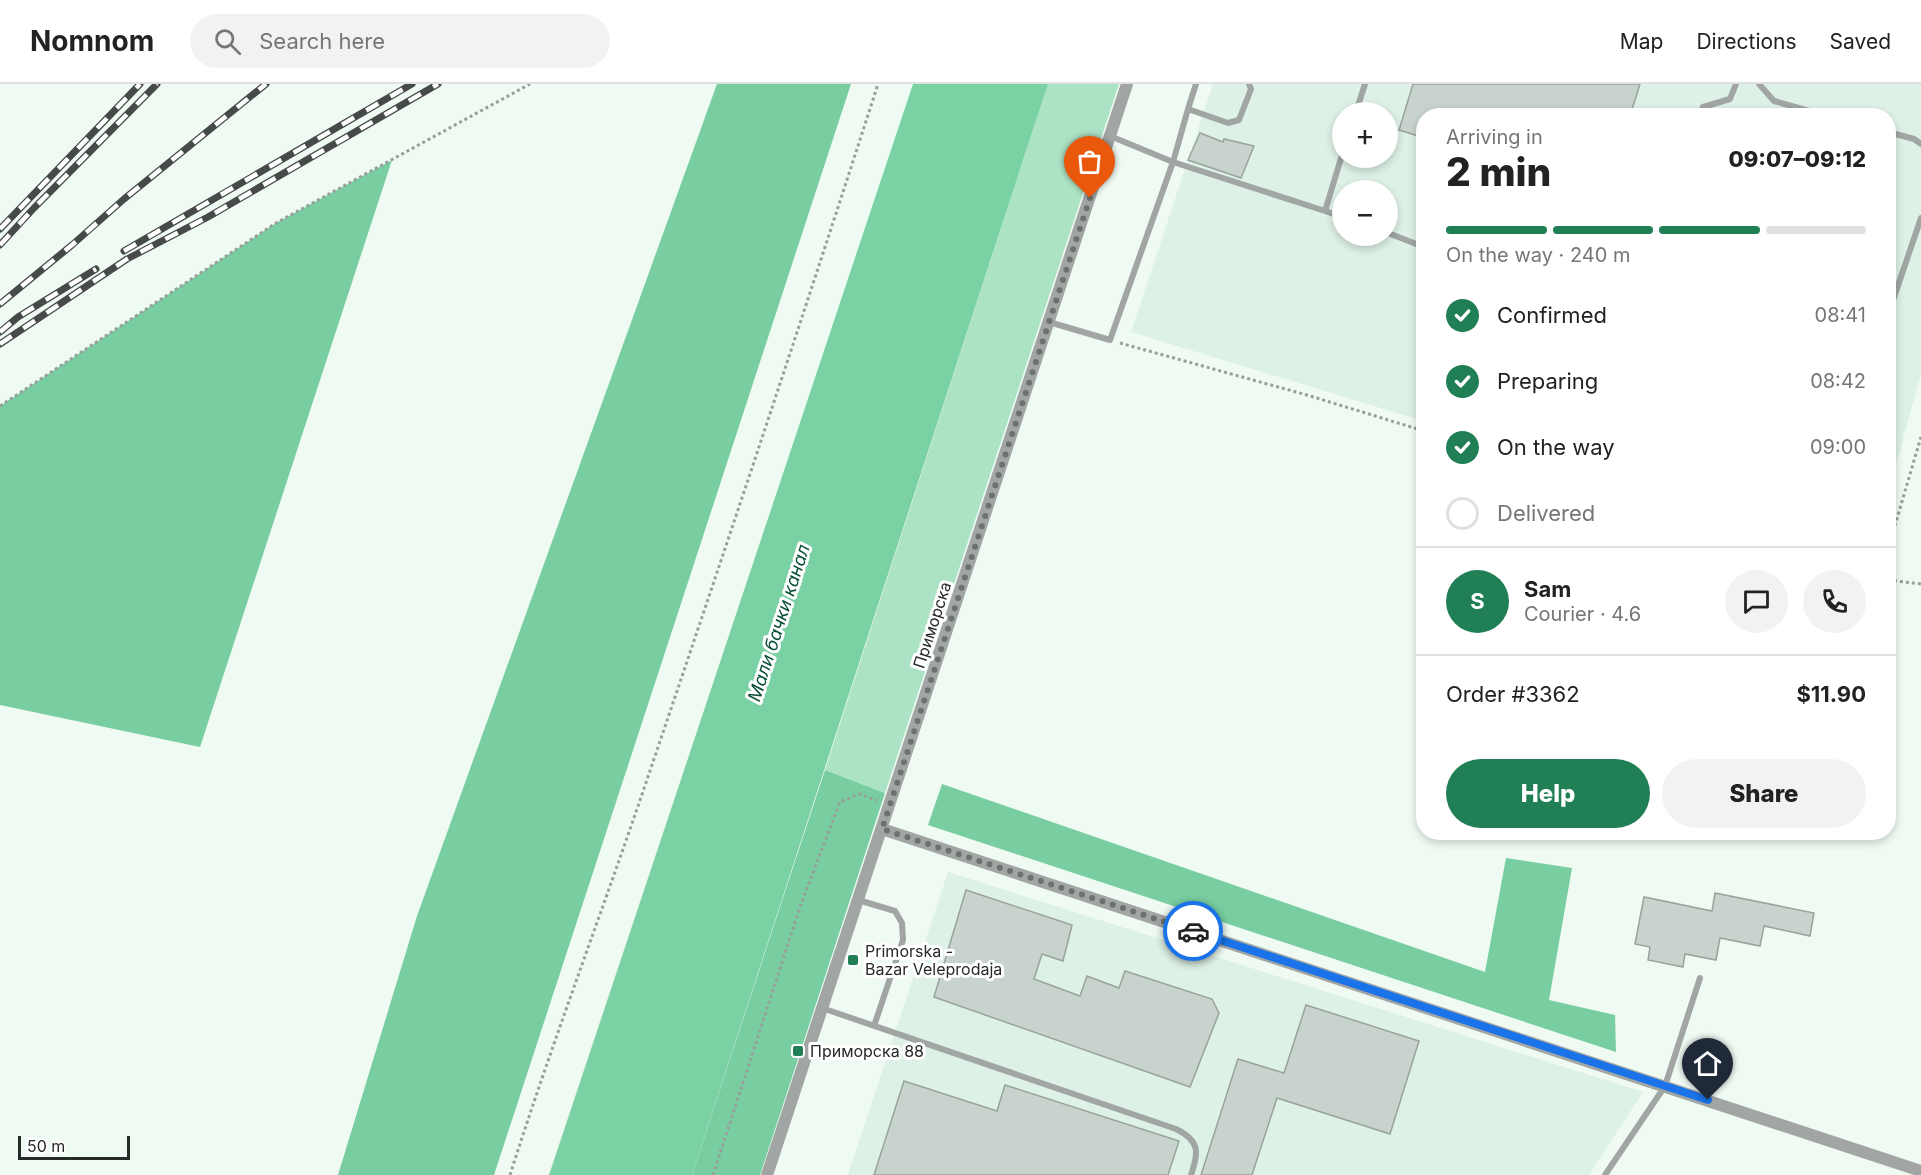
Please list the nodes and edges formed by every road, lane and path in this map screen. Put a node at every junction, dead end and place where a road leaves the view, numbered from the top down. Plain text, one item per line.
1 (530, 84) edge
2 (878, 84) edge
3 (1127, 84) edge
4 (1196, 84) edge
5 (1249, 84) edge
6 (1365, 84) edge
7 (1736, 84) edge
8 (1759, 84) edge
9 (1359, 102) edge
10 (1703, 108) edge
11 (1799, 108) edge
12 (1188, 109) junction
13 (1896, 134) edge
14 (1110, 136) junction
15 (1921, 144) edge
16 (1173, 162) junction
17 (1338, 168) edge
18 (1325, 211) junction
19 (1332, 213) edge
20 (1921, 218) edge
21 (1398, 238) edge
22 (1416, 244) edge
23 (1896, 291) edge
24 (1049, 322) junction
25 (1110, 340) junction
26 (0, 406) edge
27 (1416, 428) edge
28 (1921, 437) edge
29 (1896, 522) edge
30 (1896, 581) edge
31 (1921, 584) edge
32 (890, 804) junction
33 (882, 829) junction
34 (858, 900) junction
35 (1700, 978) dead end
36 (822, 1008) junction
37 (874, 1026) junction
38 (1665, 1086) junction
39 (1921, 1171) edge
40 (510, 1175) edge
41 (713, 1175) edge
42 (767, 1175) edge
43 (1191, 1175) edge
44 (1605, 1175) edge

1 - 26 path
2 - 40 path
3 - 14 street, Приморска
4 - 12 lane
5 - 12 lane
6 - 9 lane
7 - 10 lane
8 - 11 lane
12 - 16 lane
13 - 15 lane
14 - 16 lane
14 - 24 street, Приморска
16 - 18 lane
16 - 25 lane
17 - 18 lane
18 - 19 lane
20 - 23 lane
21 - 22 lane
24 - 25 lane
24 - 32 street, Приморска
25 - 27 path
28 - 29 path
30 - 31 path
32 - 33 street, Приморска
32 - 41 path
33 - 34 street, Приморска
33 - 38 street
34 - 36 street, Приморска
34 - 37 lane
35 - 38 lane
36 - 37 lane
36 - 42 street, Приморска
37 - 43 lane
38 - 39 street
38 - 44 lane

